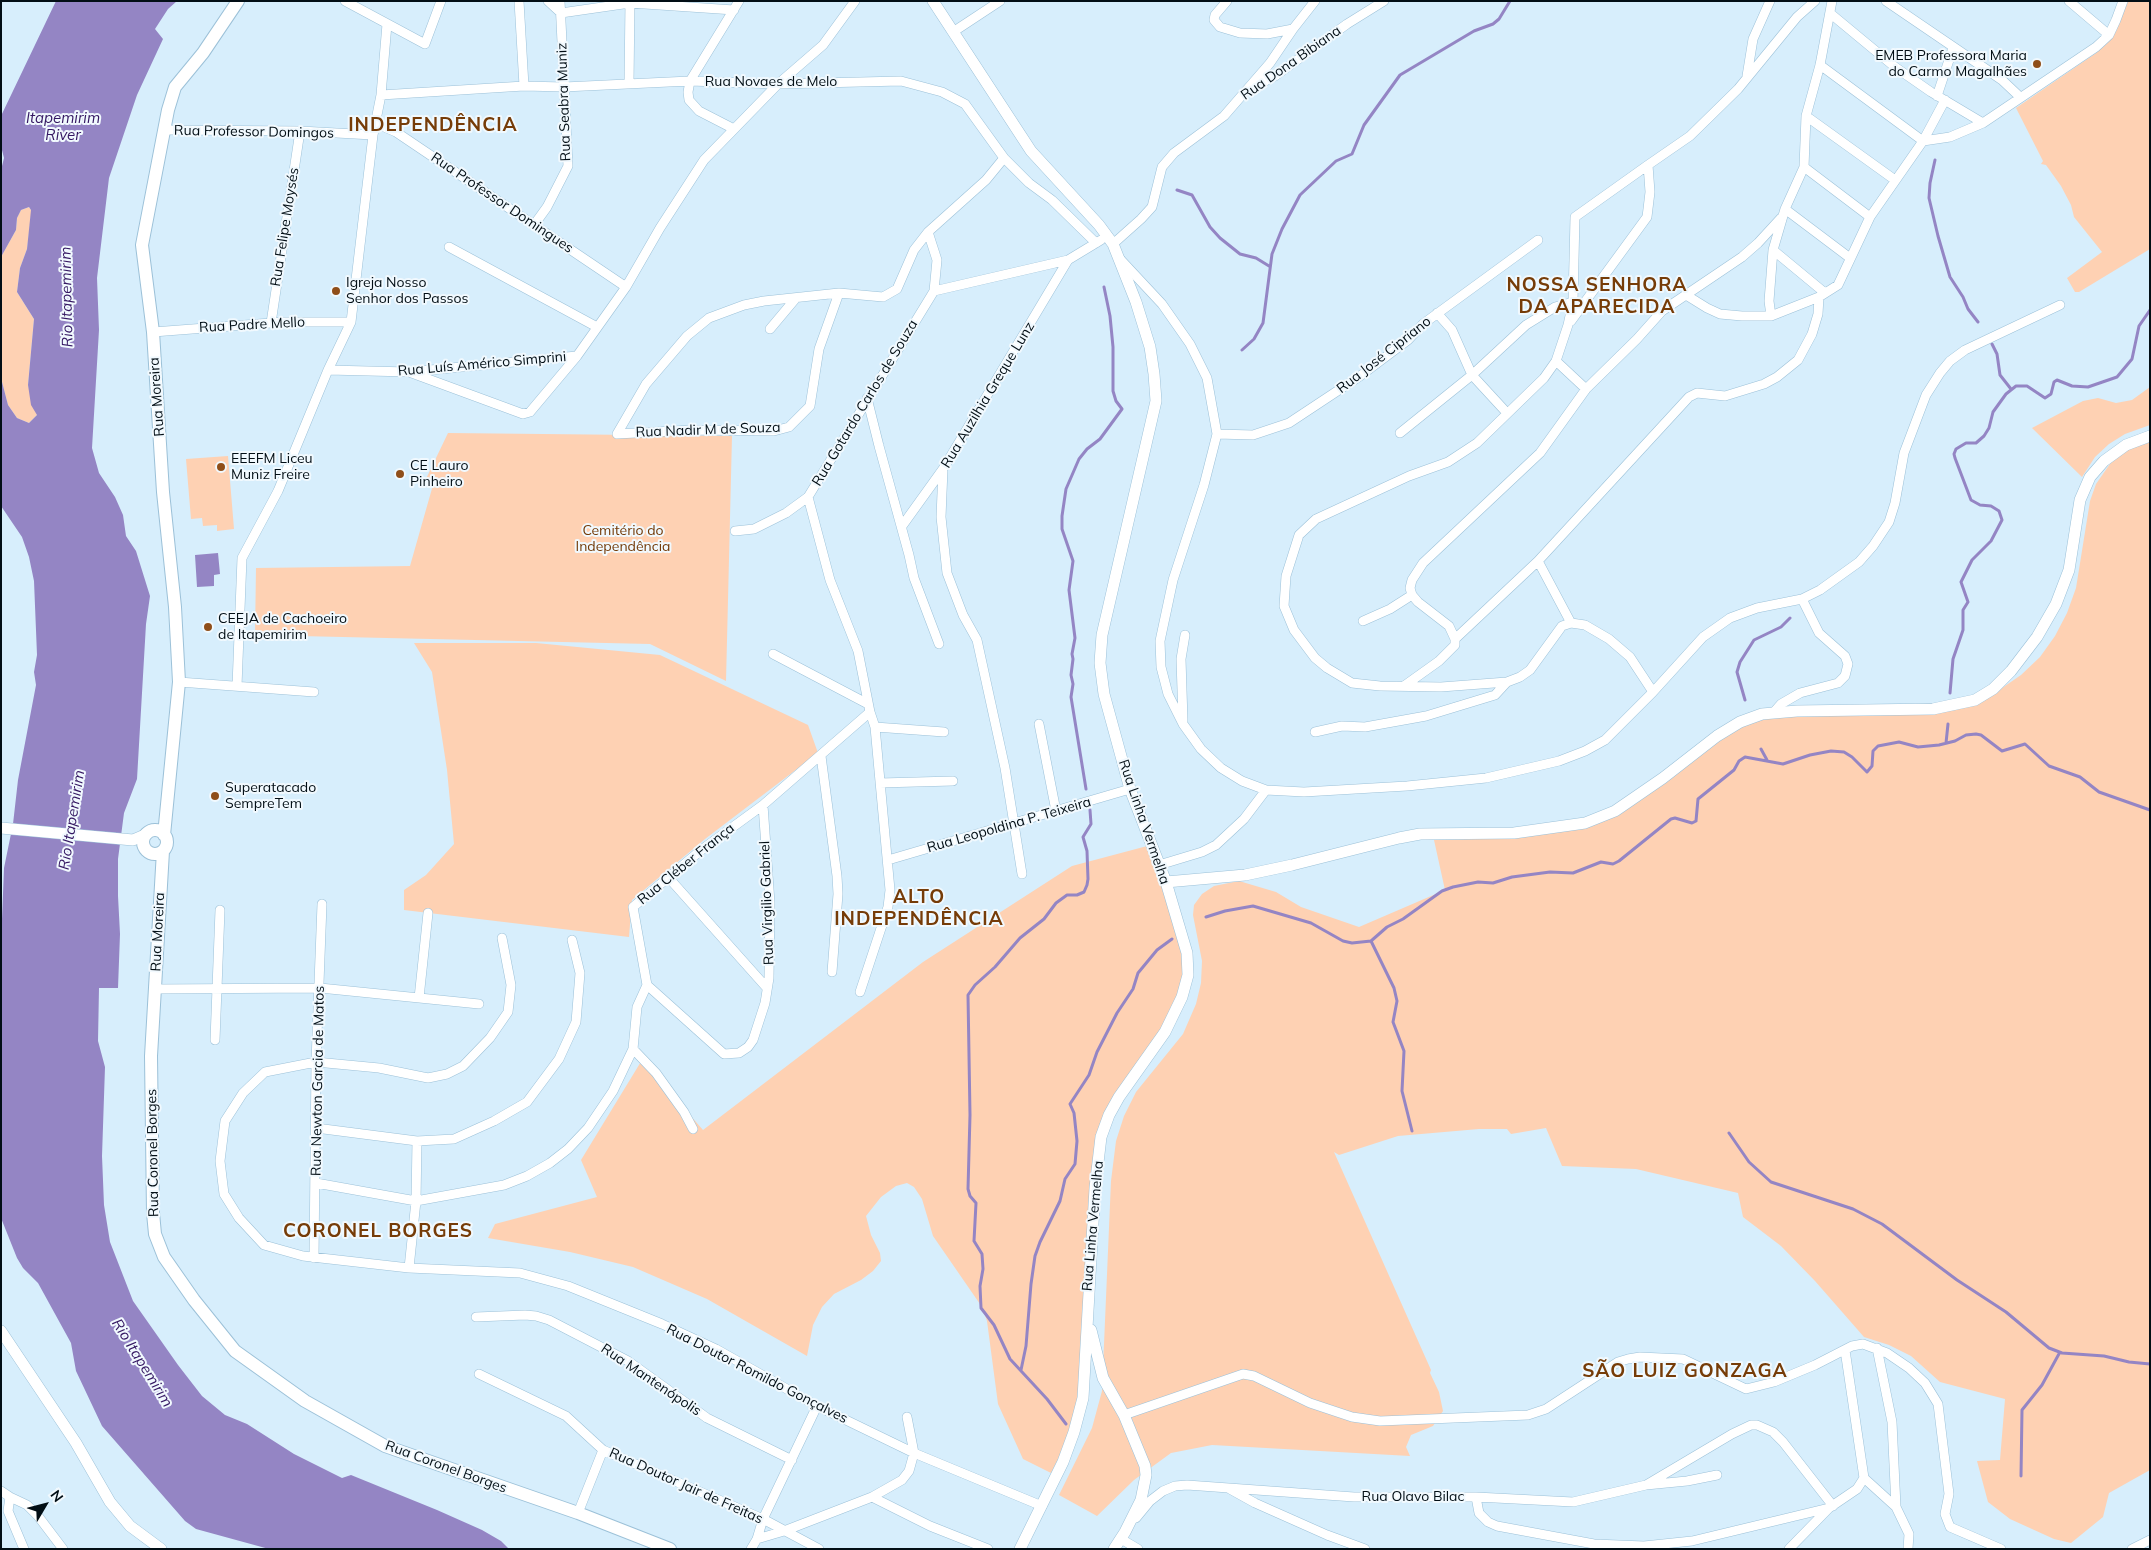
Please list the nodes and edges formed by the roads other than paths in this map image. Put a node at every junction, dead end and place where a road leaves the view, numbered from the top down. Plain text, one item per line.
1 (238, 1) edge
2 (345, 1) edge
3 (441, 1) edge
4 (519, 1) edge
5 (548, 1) edge
6 (560, 1) edge
7 (739, 1) edge
8 (855, 1) edge
9 (1000, 1) edge
10 (1227, 1) edge
11 (1315, 1) edge
12 (1384, 1) edge
13 (1770, 1) edge
14 (1814, 1) edge
15 (1832, 1) edge
16 (1886, 1) edge
17 (2069, 1) edge
18 (2123, 1) edge
19 (630, 2) edge
20 (935, 2) edge
21 (734, 10) junction
22 (561, 13) junction
23 (1831, 14) junction
24 (387, 24) junction
25 (1292, 29) junction
26 (953, 32) junction
27 (2108, 35) junction
28 (1953, 48) junction
29 (1820, 65) junction
30 (1747, 76) junction
31 (690, 81) junction
32 (628, 84) junction
33 (778, 84) junction
34 (524, 86) junction
35 (564, 87) junction
36 (1245, 91) junction
37 (381, 95) junction
38 (2020, 97) junction
39 (1941, 98) junction
40 (1806, 116) junction
41 (375, 123) junction
42 (1983, 123) junction
43 (734, 129) junction
44 (164, 130) junction
45 (300, 131) junction
46 (373, 135) junction
47 (1923, 141) junction
48 (1004, 158) junction
49 (1648, 165) junction
50 (1804, 167) junction
51 (1895, 180) junction
52 (1784, 209) junction
53 (1870, 216) junction
54 (1781, 218) junction
55 (534, 225) junction
56 (928, 232) junction
57 (1110, 240) junction
58 (1538, 240) dead end
59 (1096, 243) junction
60 (448, 247) dead end
61 (1773, 250) junction
62 (1850, 258) junction
63 (1120, 259) junction
64 (1068, 260) junction
65 (626, 287) junction
66 (934, 291) junction
67 (839, 293) junction
68 (1686, 294) junction
69 (1822, 295) junction
70 (796, 298) junction
71 (1573, 302) junction
72 (2060, 305) dead end
73 (1438, 314) junction
74 (1772, 316) junction
75 (351, 322) junction
76 (271, 323) junction
77 (1568, 325) junction
78 (597, 327) junction
79 (770, 329) dead end
80 (153, 332) junction
81 (577, 356) junction
82 (1556, 361) junction
83 (328, 370) junction
84 (409, 372) junction
85 (1472, 375) junction
86 (1586, 390) junction
87 (867, 398) junction
88 (1507, 413) junction
89 (1400, 433) dead end
90 (1217, 434) junction
91 (2150, 436) edge
92 (943, 469) junction
93 (808, 497) junction
94 (902, 526) junction
95 (735, 531) dead end
96 (1538, 561) junction
97 (1412, 595) junction
98 (1802, 598) junction
99 (1363, 621) dead end
100 (1571, 623) junction
101 (1185, 635) dead end
102 (1455, 639) junction
103 (939, 644) dead end
104 (773, 654) dead end
105 (179, 682) junction
106 (1506, 682) junction
107 (237, 686) junction
108 (1404, 686) junction
109 (314, 692) dead end
110 (1653, 692) junction
111 (869, 708) junction
112 (1774, 712) junction
113 (1039, 724) dead end
114 (1183, 724) junction
115 (875, 727) junction
116 (944, 732) dead end
117 (1315, 732) dead end
118 (821, 756) junction
119 (953, 781) dead end
120 (880, 783) junction
121 (1130, 789) junction
122 (1266, 790) junction
123 (763, 805) junction
124 (1056, 811) junction
125 (1013, 824) junction
126 (4, 829) edge
127 (153, 842) junction
128 (888, 860) junction
129 (1159, 865) junction
130 (1022, 874) dead end
131 (668, 878) junction
132 (1166, 882) junction
133 (322, 904) dead end
134 (220, 910) dead end
135 (428, 914) dead end
136 (502, 938) dead end
137 (572, 940) dead end
138 (832, 972) dead end
139 (647, 985) junction
140 (320, 988) junction
141 (768, 988) junction
142 (155, 989) junction
143 (218, 989) junction
144 (860, 992) dead end
145 (419, 998) junction
146 (478, 1004) dead end
147 (215, 1040) dead end
148 (633, 1049) junction
149 (316, 1062) junction
150 (316, 1128) junction
151 (693, 1129) dead end
152 (417, 1141) junction
153 (316, 1183) junction
154 (416, 1201) junction
155 (314, 1258) junction
156 (409, 1268) junction
157 (1087, 1312) junction
158 (476, 1317) dead end
159 (3, 1338) edge
160 (1877, 1348) junction
161 (1845, 1350) junction
162 (479, 1374) dead end
163 (817, 1406) junction
164 (1124, 1415) junction
165 (908, 1417) dead end
166 (603, 1450) junction
167 (914, 1454) junction
168 (792, 1460) junction
169 (1718, 1475) dead end
170 (1864, 1478) junction
171 (1646, 1486) junction
172 (1225, 1487) junction
173 (1, 1490) edge
174 (10, 1497) junction
175 (872, 1497) junction
176 (1476, 1497) junction
177 (1042, 1506) junction
178 (1831, 1507) junction
179 (1896, 1507) junction
180 (4, 1512) edge
181 (578, 1513) junction
182 (763, 1519) junction
183 (784, 1531) junction
184 (1123, 1535) junction
185 (757, 1539) junction
186 (2150, 1540) edge
187 (24, 1549) edge
188 (63, 1549) edge
189 (161, 1549) edge
190 (670, 1549) edge
191 (751, 1549) edge
192 (819, 1549) edge
193 (988, 1549) edge
194 (1020, 1549) edge
195 (1114, 1549) edge
196 (1138, 1549) edge
197 (1365, 1549) edge
198 (1789, 1549) edge
199 (1908, 1549) edge
200 (2001, 1549) edge
201 (2132, 1549) edge

1 - 44 main road, Rua Moreira
2 - 24 street
3 - 24 street
4 - 34 street
5 - 22 street
6 - 22 street, Rua Seabra Muniz
7 - 21 street
8 - 33 street
9 - 26 street
10 - 25 street
11 - 25 street
12 - 36 street, Rua Dona Bibiana
13 - 30 street
14 - 30 street
15 - 23 street
16 - 28 street
17 - 27 street
18 - 27 street
19 - 21 street
19 - 22 street
19 - 32 street
20 - 26 street, Rua Linha Vermelha
21 - 31 street
22 - 35 street, Rua Seabra Muniz
23 - 29 street
23 - 39 street
24 - 37 street
25 - 36 street
26 - 57 street, Rua Linha Vermelha
27 - 38 street
28 - 38 street
28 - 39 street
29 - 40 street
29 - 47 street
30 - 49 street
31 - 32 street, Rua Novaes de Melo
31 - 33 street, Rua Novaes de Melo
31 - 43 street
32 - 35 street, Rua Novaes de Melo
33 - 43 street
33 - 48 street, Rua Novaes de Melo
34 - 35 street, Rua Novaes de Melo
34 - 37 street, Rua Novaes de Melo
35 - 55 street, Rua Seabra Muniz
36 - 57 street, Rua Dona Bibiana
37 - 41 street
38 - 42 street
39 - 42 street
39 - 47 street
40 - 50 street
40 - 51 street
41 - 46 street
41 - 55 street, Rua Professor Domingues
42 - 47 street
43 - 65 street
44 - 45 street, Rua Professor Domingos
44 - 80 main road, Rua Moreira
45 - 46 street, Rua Professor Domingos
45 - 76 street, Rua Felipe Moysés
46 - 75 street
47 - 51 street
48 - 56 street
48 - 59 street, Rua Novaes de Melo
49 - 71 street
49 - 77 street
50 - 52 street
50 - 53 street
51 - 53 street
52 - 54 street
52 - 62 street
53 - 62 street
54 - 61 street
54 - 68 street
55 - 65 street, Rua Professor Domingues
56 - 66 street, Rua Gotardo Carlos de Souza
56 - 67 street
57 - 59 street, Rua Dona Bibiana
57 - 63 street, Rua Linha Vermelha
58 - 73 street, Rua José Cipriano
59 - 64 street, Rua Dona Bibiana
60 - 78 street
61 - 69 street
61 - 74 street
62 - 69 street
63 - 90 street
63 - 121 street, Rua Linha Vermelha
64 - 66 street
64 - 92 street, Rua Auzilhia Greque Lunz
65 - 78 street
66 - 87 street, Rua Gotardo Carlos de Souza
67 - 70 street
67 - 70 street, Rua Nadir M de Souza
68 - 74 street
68 - 86 street
69 - 74 street
69 - 96 street
70 - 79 street
71 - 77 street
71 - 85 street
72 - 98 street
73 - 85 street
73 - 90 street, Rua José Cipriano
75 - 76 street, Rua Padre Mello
75 - 83 street
76 - 80 street, Rua Padre Mello
77 - 82 street
78 - 81 street
80 - 105 main road, Rua Moreira
81 - 84 street, Rua Luís Américo Simprini
81 - 84 street
82 - 86 street
82 - 88 street
83 - 84 street, Rua Luís Américo Simprini
83 - 107 street
85 - 88 street
85 - 89 street
86 - 97 street
87 - 93 street, Rua Gotardo Carlos de Souza
87 - 94 street
88 - 108 street
90 - 114 street
91 - 112 street
92 - 94 street, Rua Auzilhia Greque Lunz
92 - 125 street
93 - 95 street, Rua Gotardo Carlos de Souza
93 - 111 street
94 - 103 street
96 - 100 street
96 - 102 street
97 - 99 street
97 - 102 street
98 - 110 street
98 - 112 street
100 - 106 street
100 - 110 street
101 - 114 street
102 - 108 street
104 - 111 street
105 - 107 street
105 - 127 main road, Rua Moreira
106 - 108 street
106 - 117 street
107 - 109 street
110 - 122 street
111 - 115 street
111 - 118 street, Rua Cléber França
112 - 132 street
113 - 124 street
114 - 122 street
115 - 116 street
115 - 120 street
118 - 123 street, Rua Cléber França
118 - 138 street
119 - 120 street
120 - 128 street
121 - 124 street, Rua Leopoldina P. Teixeira
121 - 129 street, Rua Linha Vermelha
122 - 129 street
123 - 131 street, Rua Cléber França
123 - 141 street, Rua Virgilio Gabriel
124 - 125 street, Rua Leopoldina P. Teixeira
125 - 128 street, Rua Leopoldina P. Teixeira
125 - 130 street
126 - 127 street
127 - 142 main road, Rua Moreira
128 - 144 street
129 - 132 street, Rua Linha Vermelha
131 - 139 street, Rua Cléber França
131 - 141 street
132 - 157 street, Rua Linha Vermelha
133 - 140 street, Rua Newton Garcia de Matos
134 - 143 street
135 - 145 street
136 - 149 street, Rua Doutor Romildo Gonçalves
137 - 152 street
139 - 141 street, Rua Virgilio Gabriel
139 - 148 street
140 - 143 street
140 - 145 street
140 - 149 street, Rua Newton Garcia de Matos
142 - 143 street
142 - 181 main road, Rua Coronel Borges
143 - 147 street
145 - 146 street
148 - 151 street
148 - 154 street
149 - 150 street, Rua Newton Garcia de Matos
149 - 155 street, Rua Doutor Romildo Gonçalves
150 - 152 street
150 - 153 street, Rua Newton Garcia de Matos
152 - 154 street
153 - 154 street
153 - 155 street, Rua Newton Garcia de Matos
154 - 156 street
155 - 156 street, Rua Doutor Romildo Gonçalves
156 - 163 street, Rua Doutor Romildo Gonçalves
157 - 164 street, Rua Olavo Bilac
157 - 177 street
158 - 168 street, Rua Mantenópolis
159 - 189 street
160 - 161 street
160 - 179 street
160 - 200 street
161 - 164 street
161 - 170 street
162 - 166 street, Rua Doutor Jair de Freitas
163 - 167 street, Rua Doutor Romildo Gonçalves
163 - 168 street
164 - 184 street, Rua Olavo Bilac
165 - 167 street
166 - 181 street
166 - 182 street, Rua Doutor Jair de Freitas
167 - 175 street
167 - 177 street, Rua Doutor Romildo Gonçalves
168 - 182 street
169 - 171 street, Rua Olavo Bilac
170 - 178 street
170 - 179 street
171 - 176 street, Rua Olavo Bilac
171 - 178 street
172 - 176 street, Rua Olavo Bilac
172 - 184 street, Rua Olavo Bilac
172 - 197 street
173 - 174 street
174 - 180 street
174 - 188 street
175 - 183 street
175 - 193 street
176 - 178 street
177 - 194 street
178 - 198 street
179 - 199 street
180 - 187 street
181 - 190 main road, Rua Coronel Borges
182 - 183 street, Rua Doutor Jair de Freitas
182 - 185 street
183 - 185 street
183 - 192 street, Rua Doutor Jair de Freitas
184 - 195 street, Rua Olavo Bilac
184 - 196 street
185 - 191 street
186 - 201 street

